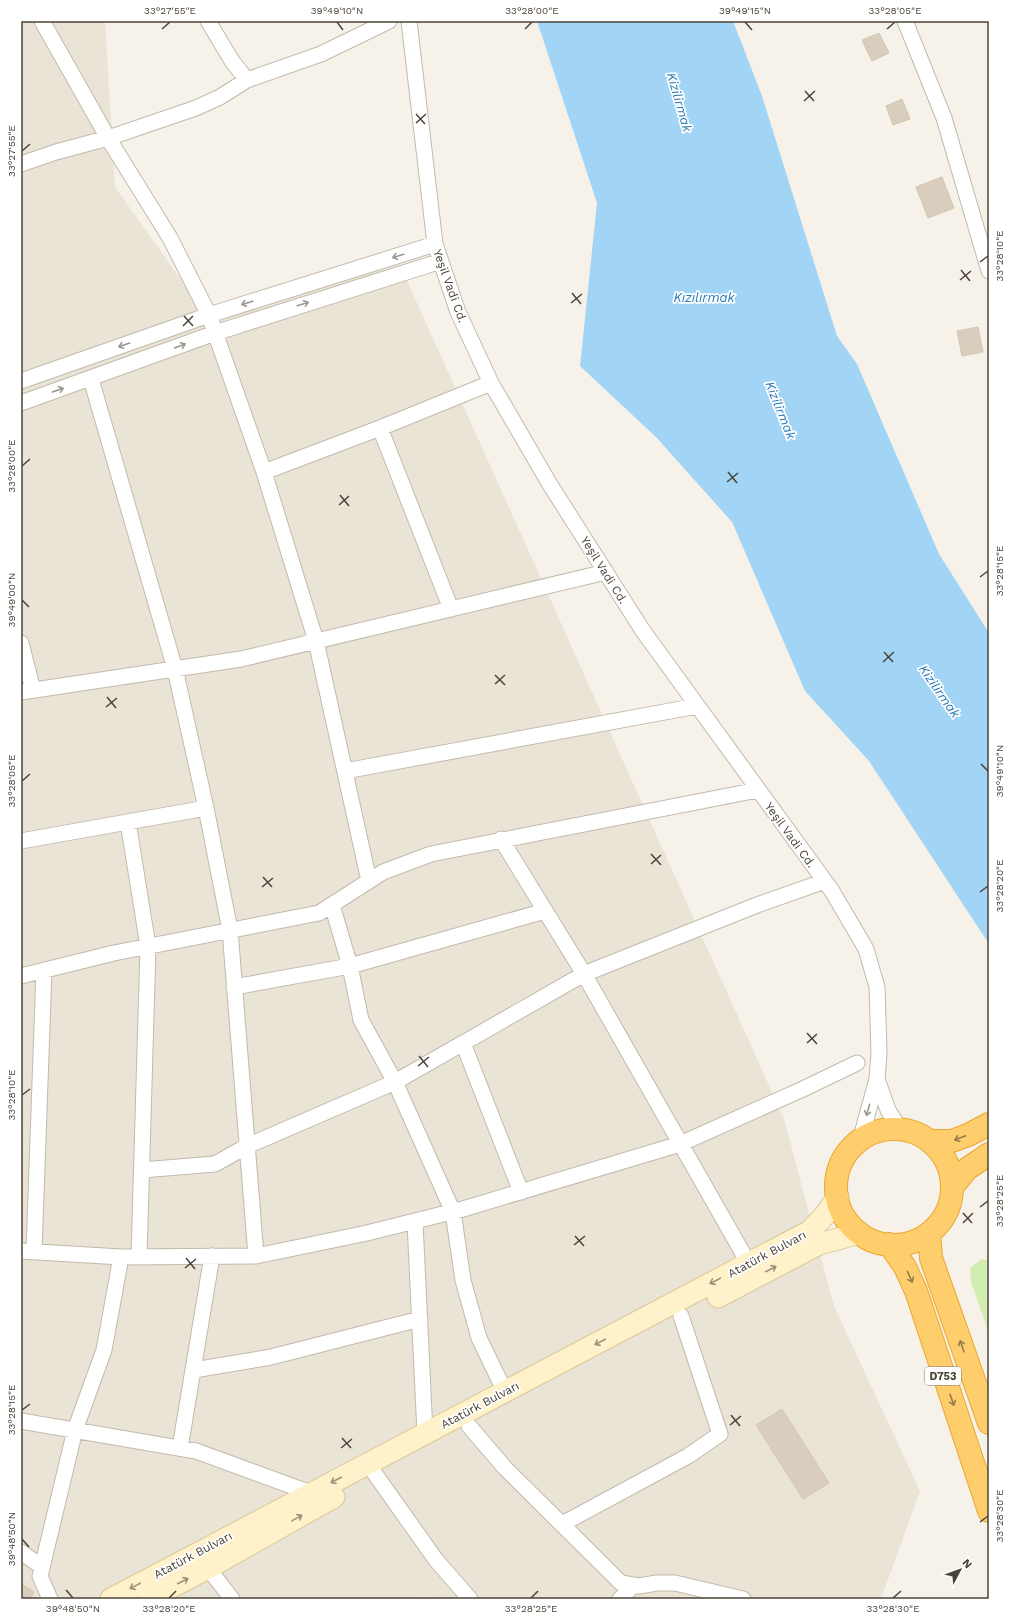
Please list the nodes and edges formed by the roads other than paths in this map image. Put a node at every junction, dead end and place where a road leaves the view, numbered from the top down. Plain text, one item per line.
1 (42, 21) edge
2 (208, 21) edge
3 (389, 21) edge
4 (409, 21) edge
5 (905, 21) edge
6 (247, 80) junction
7 (108, 138) junction
8 (21, 164) edge
9 (984, 232) edge
10 (436, 244) junction
11 (442, 261) junction
12 (989, 270) edge
13 (209, 315) junction
14 (215, 333) junction
15 (91, 378) junction
16 (21, 381) edge
17 (491, 383) junction
18 (21, 403) edge
19 (380, 428) junction
20 (264, 472) junction
21 (606, 572) junction
22 (451, 609) junction
23 (316, 641) junction
24 (21, 643) edge
25 (175, 669) junction
26 (27, 691) edge
27 (697, 706) junction
28 (345, 771) junction
29 (758, 790) junction
30 (206, 808) junction
31 (128, 822) junction
32 (501, 839) junction
33 (21, 841) edge
34 (369, 881) junction
35 (825, 881) junction
36 (332, 904) junction
37 (545, 911) junction
38 (230, 930) junction
39 (148, 946) junction
40 (350, 966) junction
41 (44, 970) junction
42 (584, 974) junction
43 (21, 976) edge
44 (234, 987) junction
45 (463, 1043) junction
46 (857, 1063) dead end
47 (877, 1079) junction
48 (395, 1082) junction
49 (989, 1124) edge
50 (900, 1129) junction
51 (860, 1141) junction
52 (929, 1141) junction
53 (680, 1144) junction
54 (247, 1146) junction
55 (989, 1154) edge
56 (142, 1170) junction
57 (952, 1187) junction
58 (522, 1192) junction
59 (838, 1197) junction
60 (453, 1212) junction
61 (415, 1222) junction
62 (860, 1233) junction
63 (929, 1233) junction
64 (889, 1244) junction
65 (28, 1251) edge
66 (212, 1256) junction
67 (256, 1256) junction
68 (121, 1257) junction
69 (139, 1257) junction
70 (749, 1264) junction
71 (681, 1316) junction
72 (420, 1319) junction
73 (194, 1370) junction
74 (505, 1392) junction
75 (21, 1421) edge
76 (989, 1423) edge
77 (469, 1426) junction
78 (75, 1430) junction
79 (426, 1434) junction
80 (180, 1448) junction
81 (375, 1474) junction
82 (311, 1494) junction
83 (989, 1511) edge
84 (562, 1524) junction
85 (21, 1552) edge
86 (42, 1567) junction
87 (208, 1568) junction
88 (633, 1586) junction
89 (50, 1599) edge
90 (111, 1599) edge
91 (148, 1599) edge
92 (232, 1599) edge
93 (470, 1599) edge
94 (620, 1599) edge
95 (743, 1599) edge

1 - 7 street
2 - 6 street
3 - 6 street
4 - 10 street, Yeşil Vadi Cd.
5 - 9 street
6 - 7 street
7 - 8 street
7 - 13 street
9 - 12 street
10 - 11 street, Yeşil Vadi Cd.
10 -> 13 street
14 -> 11 street
11 - 17 street, Yeşil Vadi Cd.
13 - 14 street
13 -> 16 street
15 -> 14 street
14 - 20 street
18 -> 15 street
15 - 25 street
17 - 19 street
17 - 21 street, Yeşil Vadi Cd.
19 - 20 street
19 - 22 street
20 - 23 street
21 - 22 street
21 - 27 street, Yeşil Vadi Cd.
22 - 23 street
23 - 25 street
23 - 28 street
24 - 26 street
25 - 26 street
25 - 30 street
27 - 28 street
27 - 29 street, Yeşil Vadi Cd.
28 - 34 street
29 - 32 street
29 - 35 street, Yeşil Vadi Cd.
30 - 31 street
30 - 38 street
31 - 33 street
31 - 39 street
32 - 34 street
32 - 37 street
34 - 36 street
35 - 42 street
35 - 47 street, Yeşil Vadi Cd.
36 - 38 street
36 - 40 street
37 - 40 street
37 - 42 street
38 - 39 street
38 - 44 street
39 - 41 street
39 - 56 street
40 - 44 street
40 - 48 street
41 - 43 street
41 - 65 street
42 - 45 street
42 - 53 street
44 - 54 street
45 - 48 street
45 - 58 street
46 - 53 street
47 - 50 street
47 -> 51 street
48 - 54 street
48 - 60 street
49 -> 52 highway
50 - 51 highway
50 - 52 highway
51 - 59 highway
52 - 57 highway
53 - 58 street
53 - 70 street
54 - 56 street
54 - 67 street
55 - 57 highway
56 - 69 street
57 - 63 highway
58 - 60 street
59 - 62 highway
59 - 70 main road, Atatürk Bulvarı
60 - 61 street
60 - 74 street
61 - 67 street
61 - 72 street
62 - 64 highway
71 -> 62 main road, Atatürk Bulvarı
63 - 64 highway
76 -> 63 highway, D753
64 -> 83 highway, D753
65 - 68 street
66 - 67 street
66 - 69 street
66 - 73 street
68 - 69 street
68 - 78 street
70 -> 74 main road, Atatürk Bulvarı
71 - 77 main road, Atatürk Bulvarı
71 - 84 street
72 - 73 street
72 - 79 street
73 - 80 street
74 - 79 main road, Atatürk Bulvarı
75 - 78 street
77 - 81 main road, Atatürk Bulvarı
77 - 84 street
78 - 80 street
78 - 86 street
79 -> 82 main road, Atatürk Bulvarı
80 - 82 street
87 -> 81 main road, Atatürk Bulvarı
81 - 93 street
82 -> 90 main road, Atatürk Bulvarı
84 - 88 street
85 - 86 street
86 - 89 street
91 -> 87 main road, Atatürk Bulvarı
87 - 92 street
88 - 94 street
88 - 95 street

